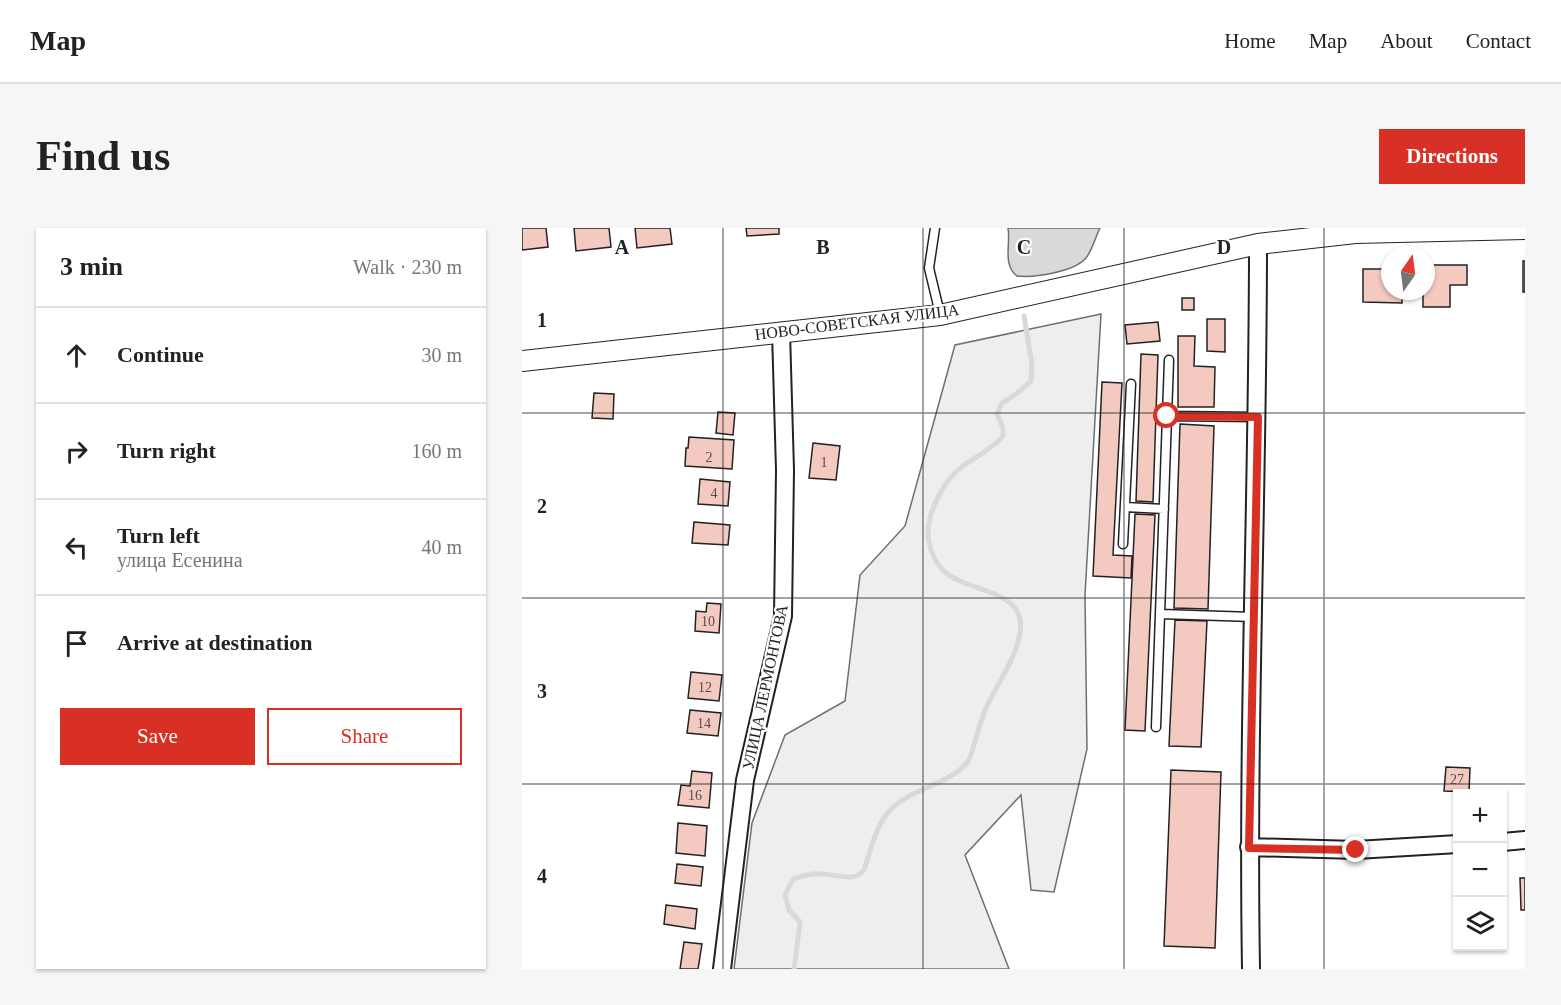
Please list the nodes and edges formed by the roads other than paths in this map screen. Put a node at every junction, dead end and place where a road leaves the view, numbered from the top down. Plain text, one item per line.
1 (935, 228) edge
2 (1525, 229) edge
3 (1258, 244) junction
4 (940, 315) junction
5 (782, 332) junction
6 (1169, 360) dead end
7 (522, 361) edge
8 (1131, 384) dead end
9 (1167, 416) junction
10 (1258, 417) junction
11 (1125, 507) junction
12 (1164, 509) junction
13 (1123, 544) dead end
14 (1160, 614) junction
15 (1254, 617) junction
16 (1156, 726) dead end
17 (1525, 840) edge
18 (1507, 842) edge
19 (1453, 844) edge
20 (1249, 848) junction
21 (722, 969) edge
22 (1251, 969) edge

1 - 4 lane
2 - 3 street, НОВО-СОВЕТСКАЯ УЛИЦА
3 - 4 street, НОВО-СОВЕТСКАЯ УЛИЦА
3 - 10 street
4 - 5 street, НОВО-СОВЕТСКАЯ УЛИЦА
5 - 7 street, НОВО-СОВЕТСКАЯ УЛИЦА
5 - 21 street, УЛИЦА ЛЕРМОНТОВА
6 - 9 lane
8 - 11 lane
9 - 10 lane
9 - 12 lane
10 - 15 street
11 - 12 lane
11 - 13 lane
12 - 14 lane
14 - 15 lane
14 - 16 lane
15 - 20 street
17 - 18 street
19 - 20 street
20 - 22 street

